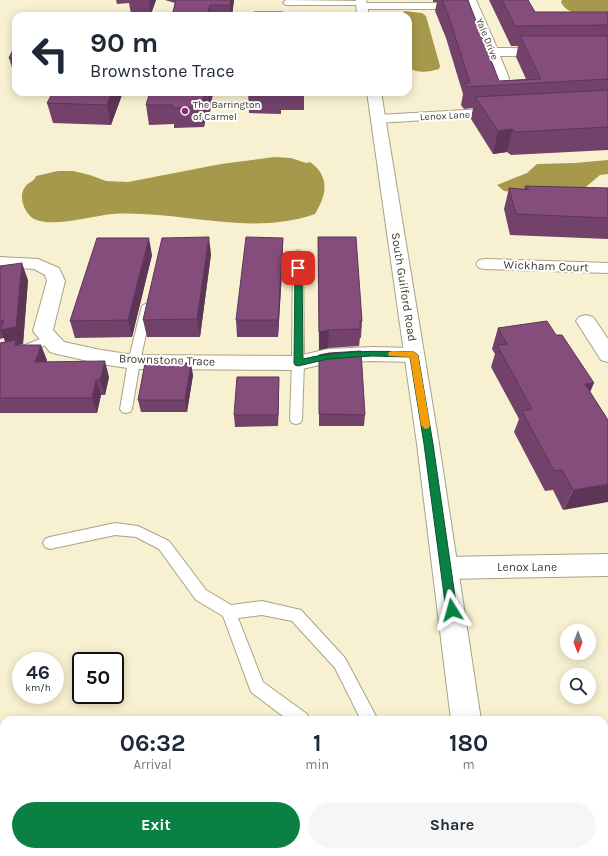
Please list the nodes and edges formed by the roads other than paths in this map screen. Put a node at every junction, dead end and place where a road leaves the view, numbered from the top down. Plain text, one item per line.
1 (289, 0) edge
2 (473, 3) edge
3 (362, 6) edge
4 (608, 51) edge
5 (493, 52) junction
6 (503, 78) dead end
7 (375, 96) edge
8 (515, 112) edge
9 (378, 119) junction
10 (298, 253) dead end
11 (0, 262) edge
12 (485, 264) dead end
13 (608, 268) edge
14 (150, 292) edge
15 (586, 322) dead end
16 (50, 339) junction
17 (0, 354) edge
18 (414, 355) junction
19 (608, 355) edge
20 (134, 362) junction
21 (298, 363) junction
22 (126, 409) dead end
23 (296, 420) dead end
24 (50, 543) dead end
25 (608, 565) edge
26 (446, 568) junction
27 (229, 612) junction
28 (296, 716) edge
29 (368, 716) edge
30 (465, 716) edge

1 - 3 lane
2 - 3 street
2 - 5 street, Yale Drive
4 - 5 street
5 - 6 street, Yale Drive
7 - 9 street, South Guilford Road
8 - 9 street, Lenox Lane
9 - 18 street, South Guilford Road
10 - 21 lane
11 - 16 street
12 - 13 street, Wickham Court
14 - 20 lane
15 - 19 street
16 - 17 lane
16 - 20 street, Brownstone Trace
18 - 21 street, Brownstone Trace
18 - 26 street, South Guilford Road
20 - 21 street, Brownstone Trace
20 - 22 lane
21 - 23 lane
24 - 27 lane
25 - 26 street, Lenox Lane
26 - 30 street, South Guilford Road
27 - 28 lane
27 - 29 lane

